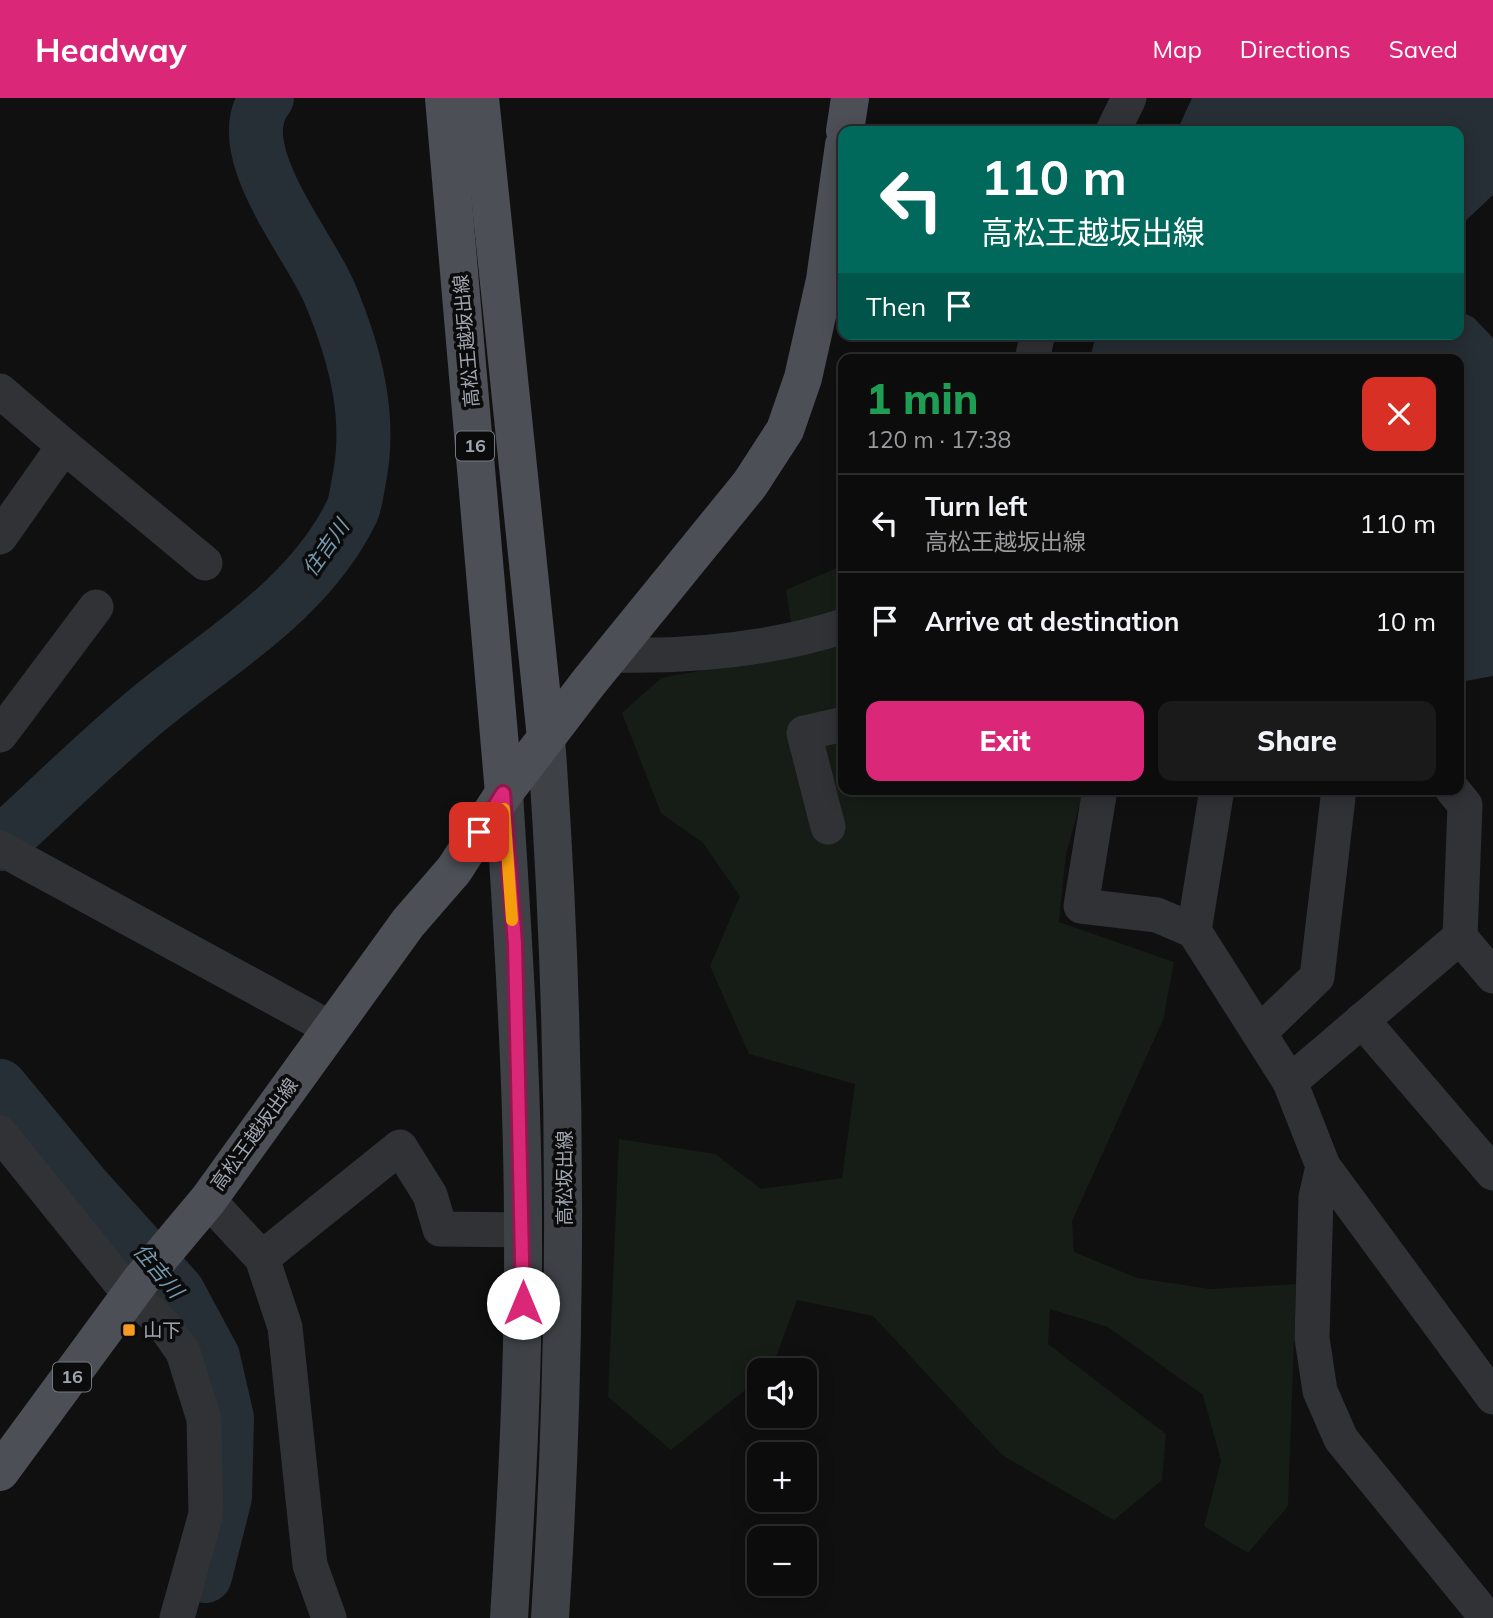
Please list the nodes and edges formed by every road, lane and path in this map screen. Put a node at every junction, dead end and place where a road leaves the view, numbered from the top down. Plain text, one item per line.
1 (444, 98) edge
2 (480, 98) edge
3 (850, 98) edge
4 (1129, 98) edge
5 (846, 126) edge
6 (1115, 126) edge
7 (838, 188) edge
8 (0, 391) edge
9 (64, 446) junction
10 (0, 537) edge
11 (205, 564) dead end
12 (96, 607) dead end
13 (838, 628) edge
14 (611, 655) junction
15 (838, 725) edge
16 (0, 735) edge
17 (546, 738) junction
18 (503, 793) junction
19 (1099, 795) edge
20 (1216, 795) edge
21 (1338, 795) edge
22 (1457, 795) edge
23 (1463, 795) edge
24 (1493, 802) edge
25 (828, 827) dead end
26 (0, 848) edge
27 (1194, 930) junction
28 (1460, 937) junction
29 (1493, 976) edge
30 (1362, 1020) junction
31 (330, 1028) junction
32 (1259, 1033) junction
33 (1290, 1082) junction
34 (0, 1133) edge
35 (1323, 1167) junction
36 (1493, 1173) edge
37 (208, 1200) junction
38 (523, 1230) junction
39 (262, 1258) junction
40 (135, 1290) junction
41 (1493, 1397) edge
42 (0, 1472) edge
43 (177, 1618) edge
44 (329, 1618) edge
45 (509, 1618) edge
46 (550, 1618) edge
47 (1487, 1618) edge

1 - 18 main road, 高松王越坂出線 / 16
2 - 17 main road, 高松王越坂出線 / 16
3 - 5 main road
4 - 6 street
7 - 14 main road, 高松王越坂出線 / 16
8 - 9 street
9 - 10 street
9 - 11 street
12 - 16 street
13 - 14 street
14 - 17 main road, 高松王越坂出線 / 16
15 - 25 street
17 - 18 main road, 高松王越坂出線 / 16
17 - 46 main road, 高松坂出線
18 - 31 main road, 高松王越坂出線 / 16
18 - 38 main road
19 - 27 street
20 - 27 street
21 - 32 street
22 - 28 street
23 - 24 street
26 - 31 street
27 - 32 street
28 - 29 street
28 - 30 street
30 - 33 street
30 - 36 street
31 - 37 main road, 高松王越坂出線 / 16
32 - 33 street
33 - 35 street
34 - 40 street
35 - 41 street
35 - 47 street
37 - 39 street
37 - 40 main road, 高松王越坂出線 / 16
38 - 39 street
38 - 45 main road
39 - 44 street
40 - 42 main road, 高松王越坂出線 / 16
40 - 43 street

